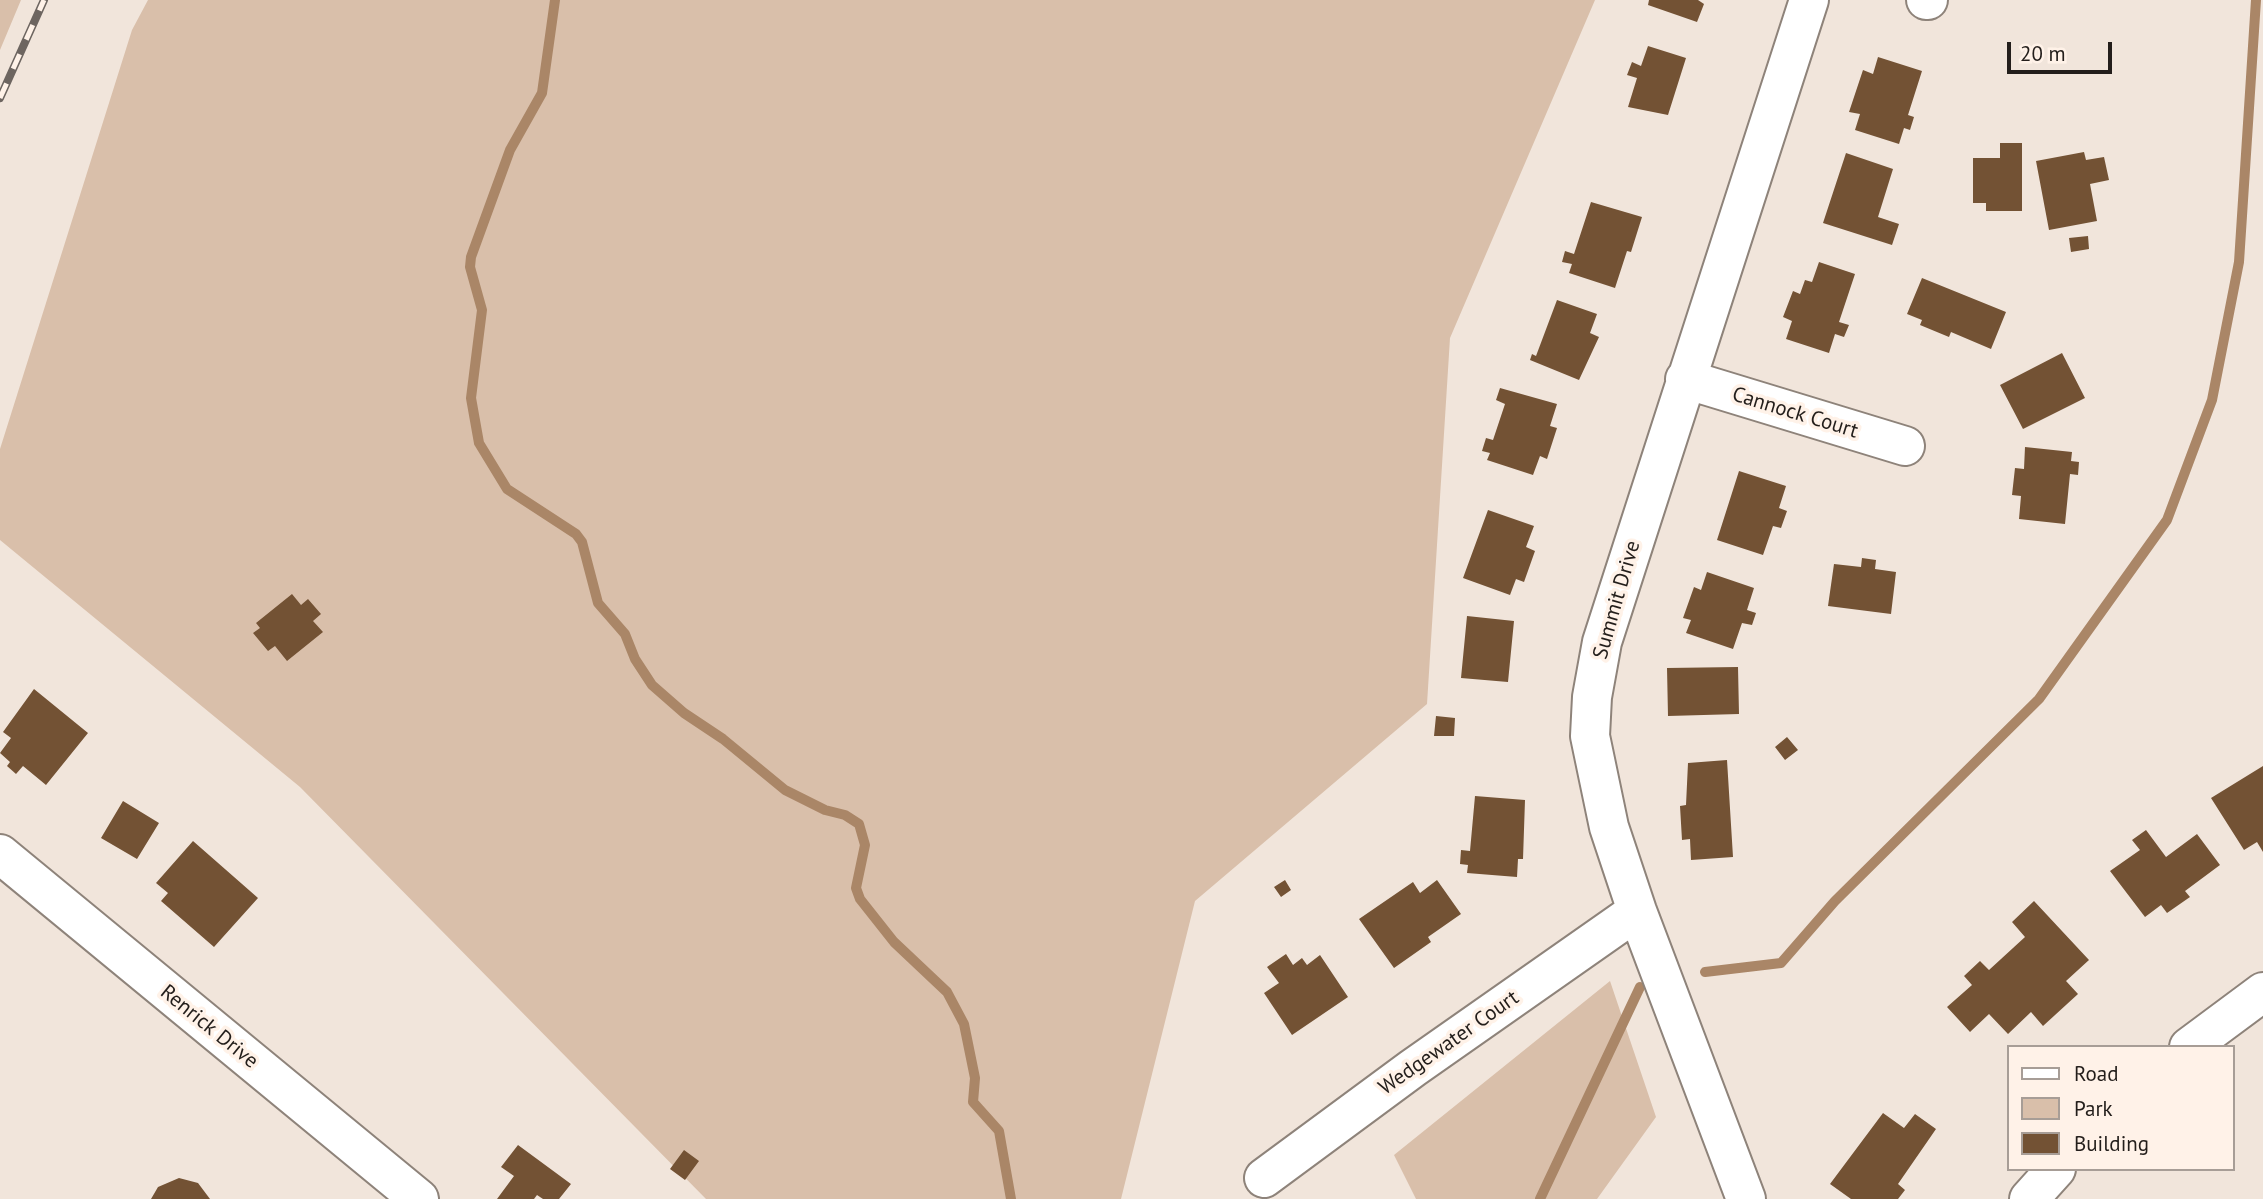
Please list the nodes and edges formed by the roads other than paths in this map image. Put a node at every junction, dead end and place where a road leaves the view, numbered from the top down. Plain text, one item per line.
1 (1808, 0) edge
2 (1685, 379) junction
3 (1905, 446) dead end
4 (0, 854) edge
5 (1637, 911) junction
6 (2263, 992) edge
7 (2192, 1045) edge
8 (2054, 1171) edge
9 (1264, 1178) dead end
10 (419, 1199) edge
11 (1746, 1199) edge
12 (2029, 1199) edge

1 - 2 street, Summit Drive
2 - 3 street, Cannock Court
2 - 5 street, Summit Drive
4 - 10 street, Renrick Drive
5 - 9 street, Wedgewater Court
5 - 11 street, Summit Drive
6 - 7 street
8 - 12 street

